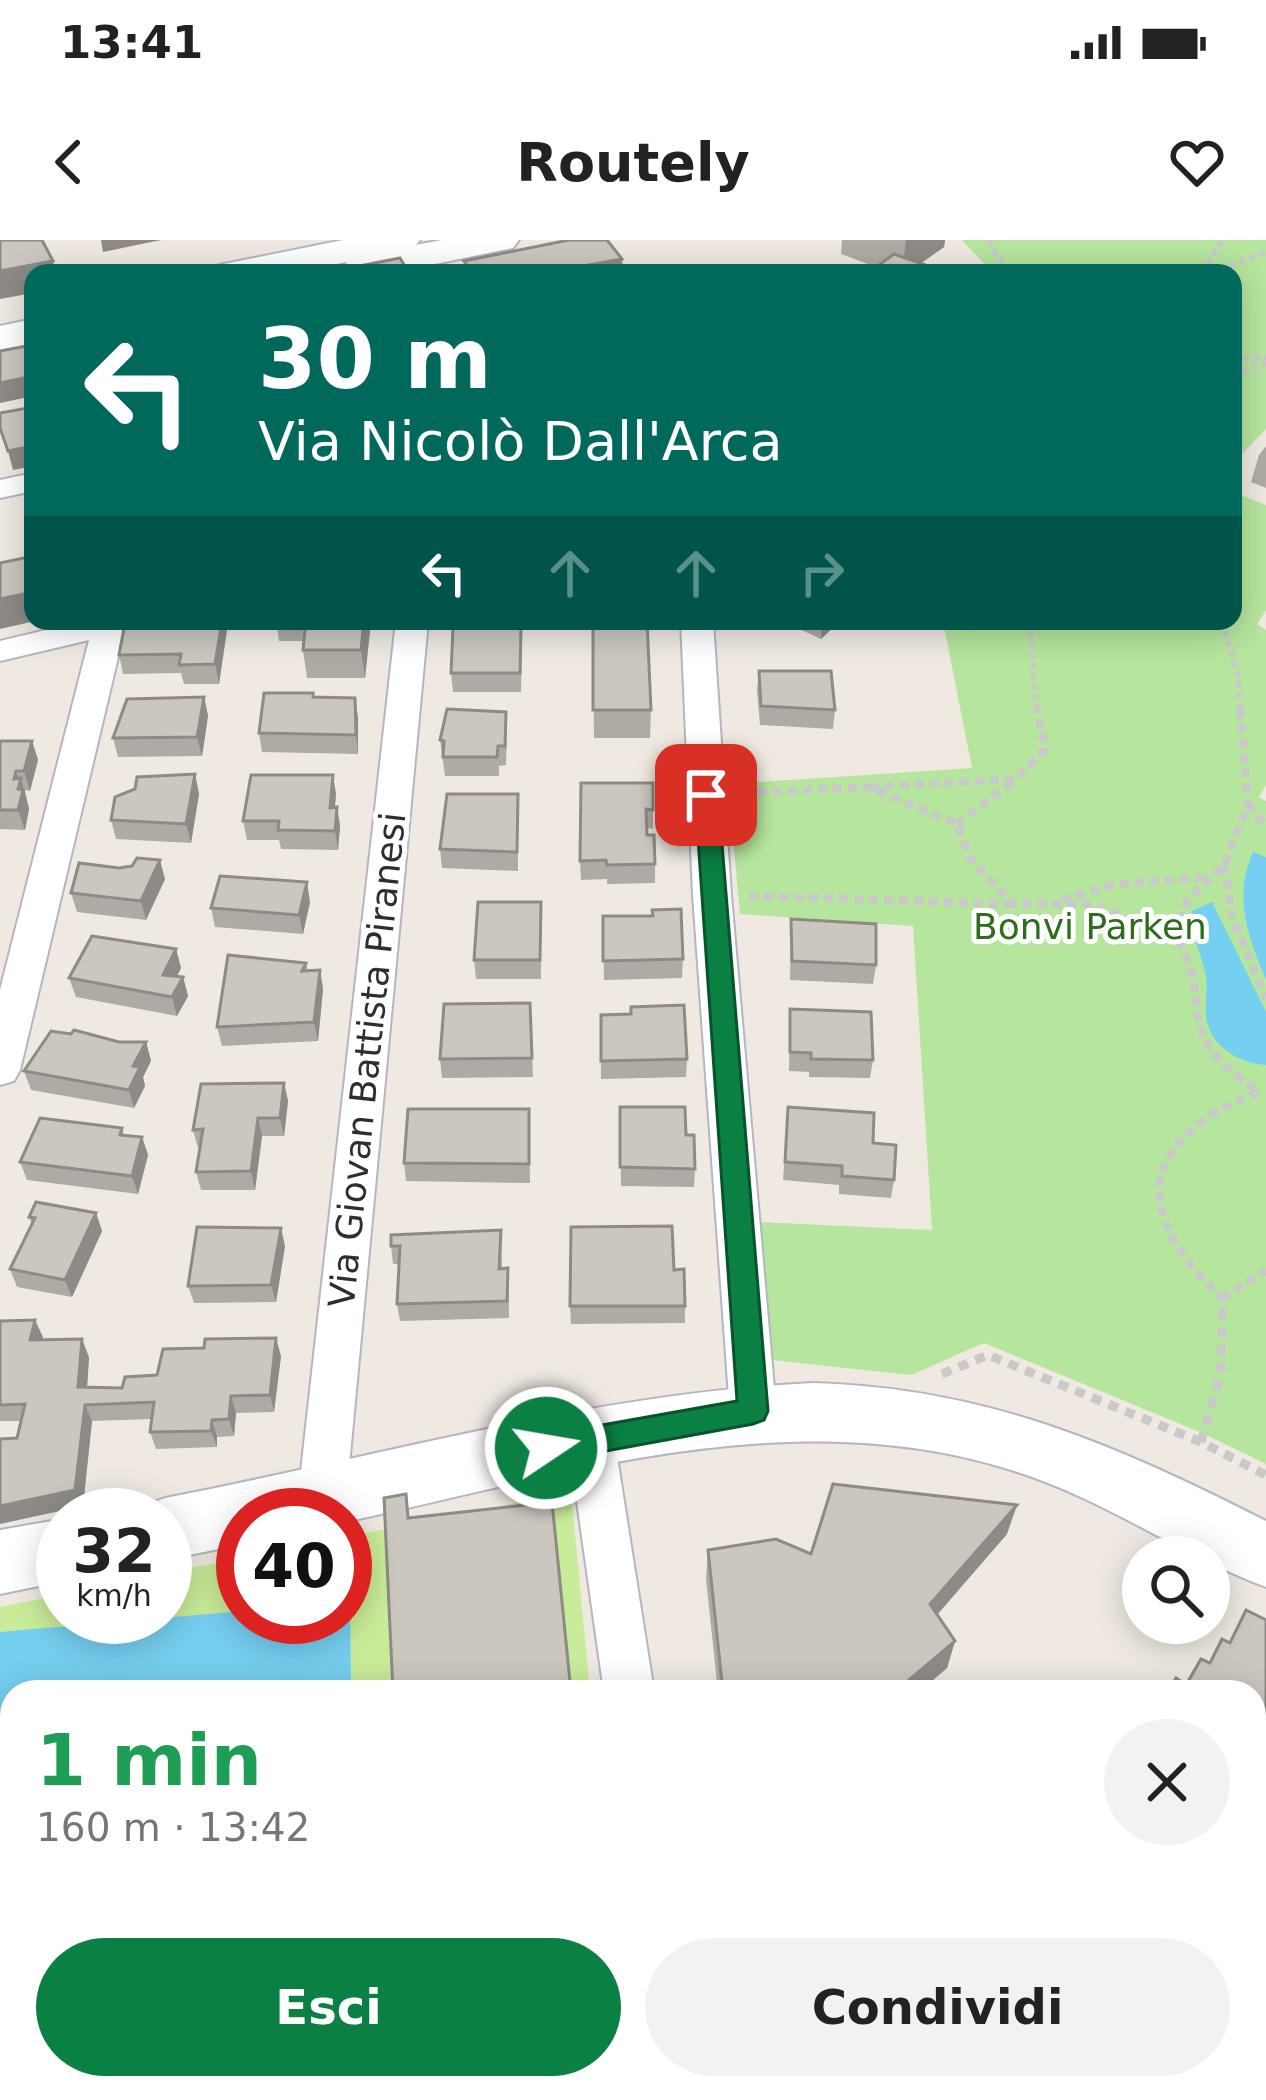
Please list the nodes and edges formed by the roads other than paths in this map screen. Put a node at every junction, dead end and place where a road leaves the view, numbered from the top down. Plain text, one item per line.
1 (401, 240) edge
2 (500, 240) edge
3 (349, 257) edge
4 (298, 264) edge
5 (88, 630) edge
6 (116, 630) edge
7 (411, 630) edge
8 (697, 630) edge
9 (0, 651) edge
10 (0, 1070) edge
11 (753, 1411) junction
12 (591, 1438) junction
13 (323, 1488) edge
14 (367, 1488) edge
15 (36, 1555) edge
16 (1266, 1556) edge
17 (0, 1562) edge
18 (627, 1680) edge

1 - 3 street
2 - 3 street
3 - 4 street
5 - 9 street
6 - 10 street
7 - 13 street, Via Giovan Battista Piranesi
8 - 11 street
11 - 12 street
11 - 16 street
12 - 14 street
12 - 18 street
15 - 17 street

